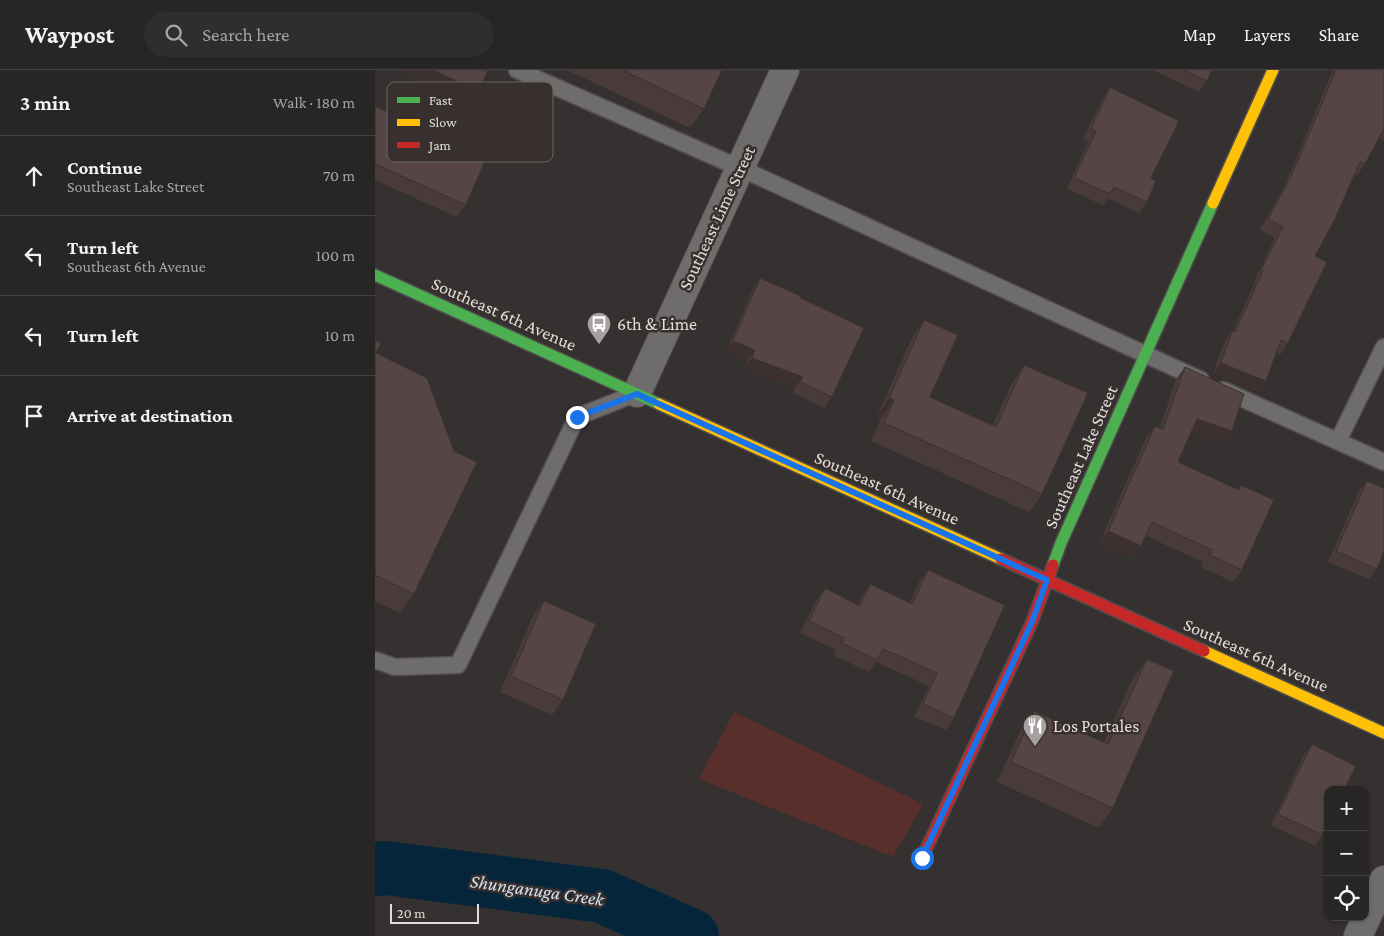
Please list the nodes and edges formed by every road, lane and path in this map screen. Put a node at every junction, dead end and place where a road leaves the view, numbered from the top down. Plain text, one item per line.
1 (517, 70) edge
2 (785, 70) edge
3 (1273, 70) edge
4 (539, 74) edge
5 (740, 168) junction
6 (375, 274) edge
7 (1384, 347) edge
8 (1146, 355) junction
9 (637, 394) junction
10 (1338, 441) junction
11 (1384, 462) edge
12 (1047, 580) junction
13 (375, 660) edge
14 (1384, 733) edge
15 (922, 858) dead end
16 (1384, 880) edge
17 (1358, 936) edge

1 - 4 lane
2 - 5 street, Southeast Lime Street
3 - 8 main road, Southeast Lake Street
4 - 5 lane
5 - 8 lane
5 - 9 street, Southeast Lime Street
6 - 9 main road, Southeast 6th Avenue
7 - 10 lane
8 - 10 lane
8 - 12 main road, Southeast Lake Street
9 - 12 main road, Southeast 6th Avenue
9 - 13 lane
10 - 11 lane
12 - 14 main road, Southeast 6th Avenue
12 - 15 main road, Southeast Lake Street
16 - 17 street

